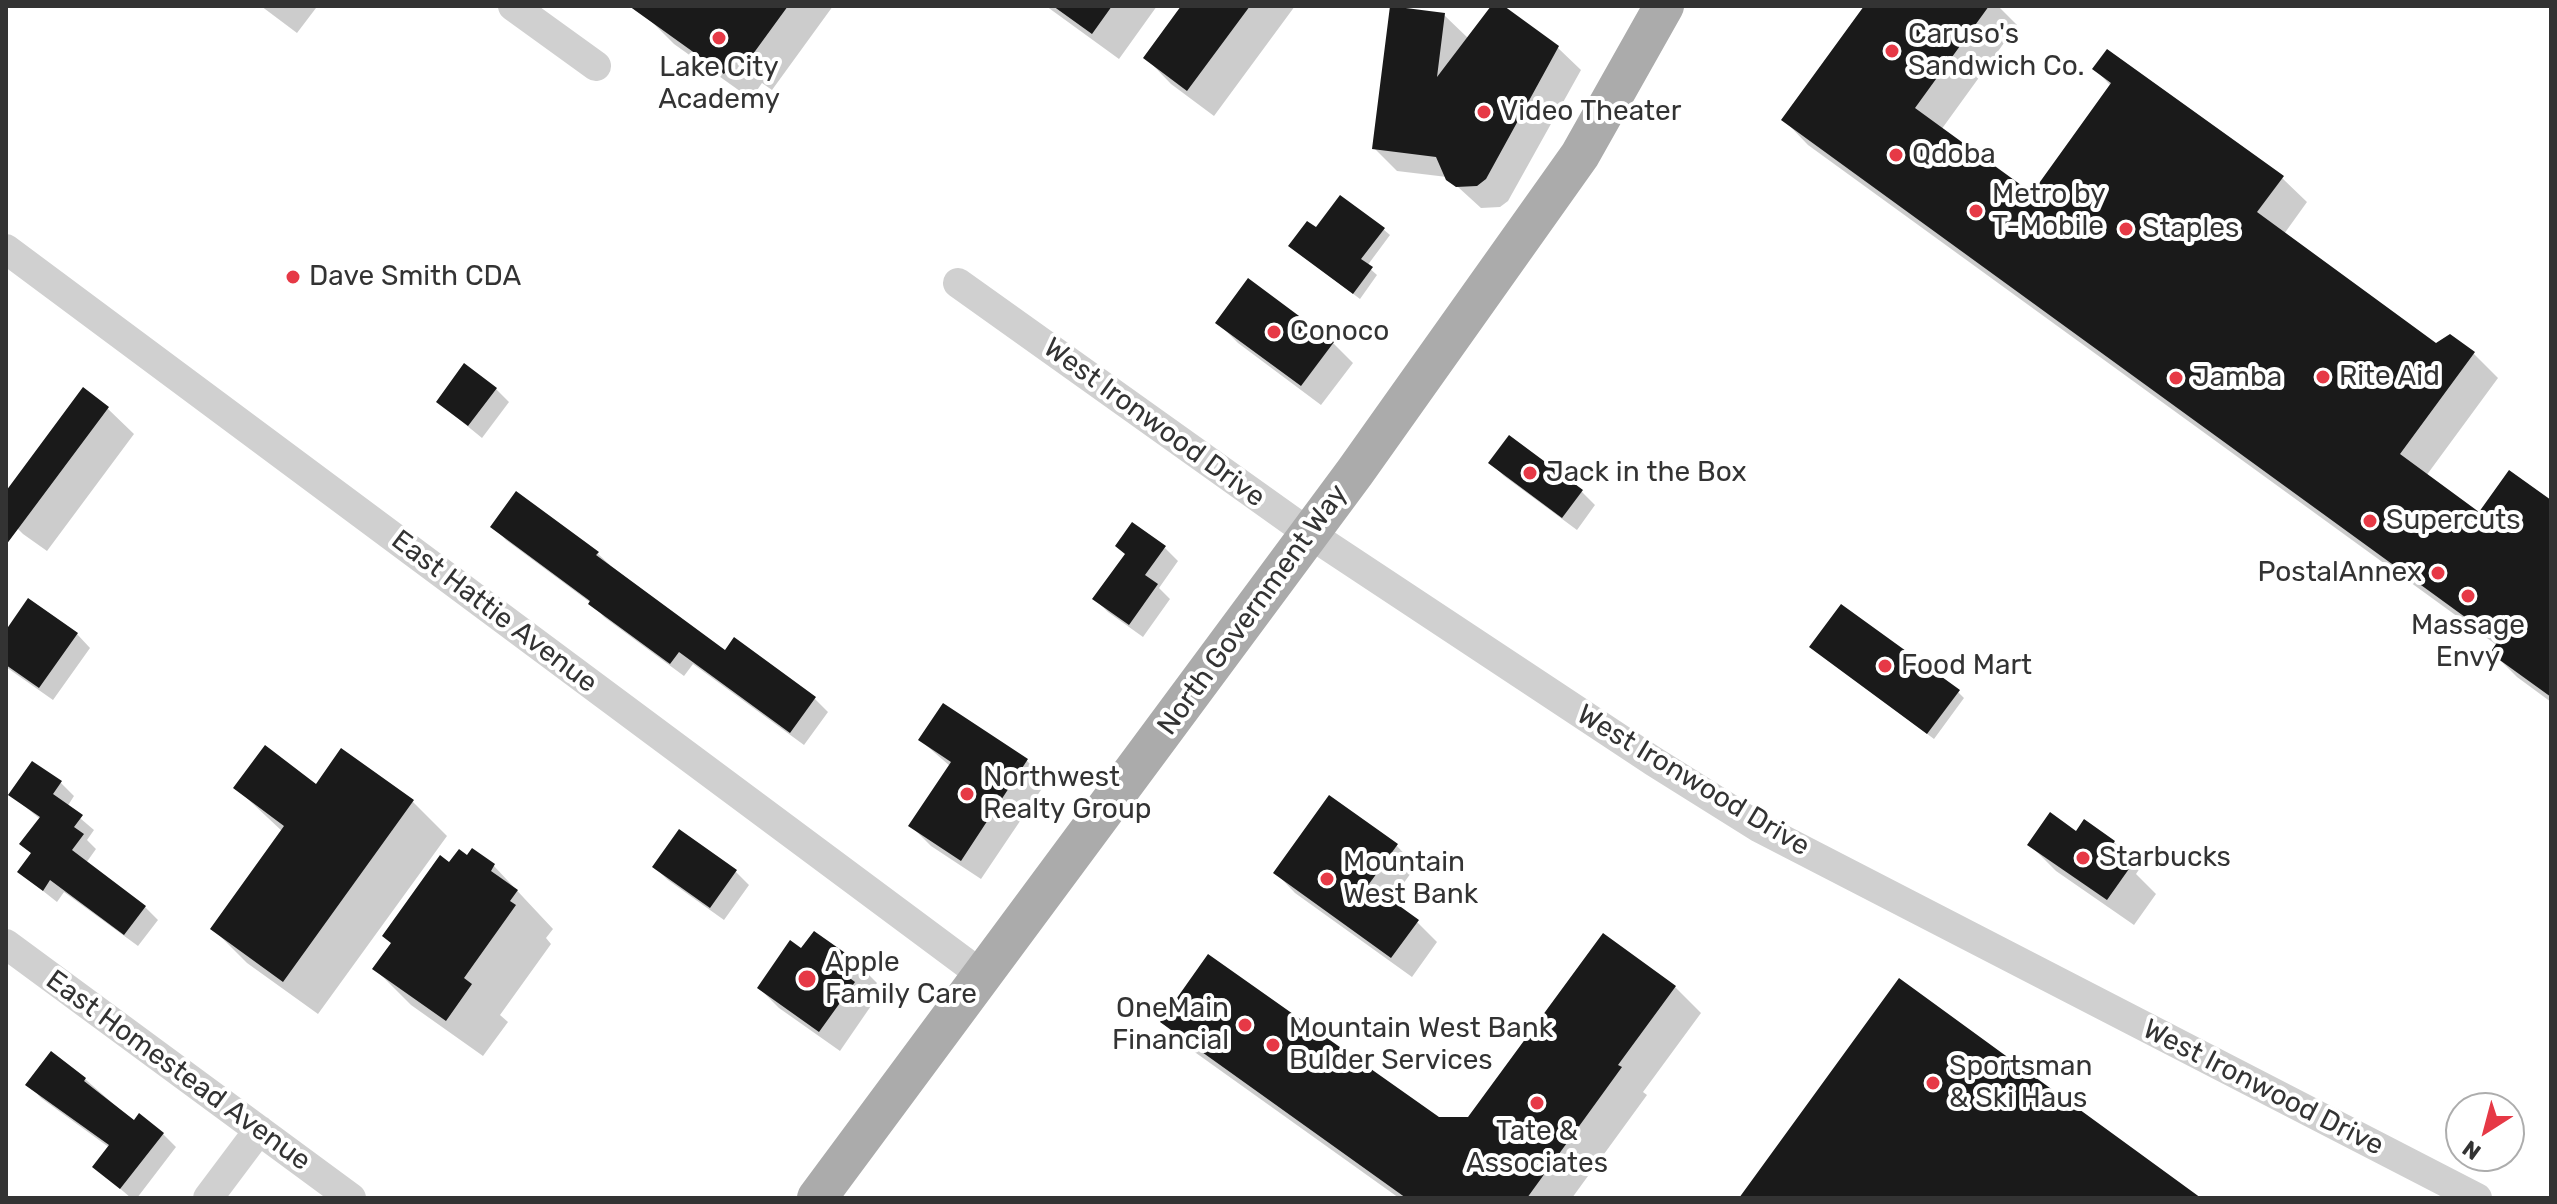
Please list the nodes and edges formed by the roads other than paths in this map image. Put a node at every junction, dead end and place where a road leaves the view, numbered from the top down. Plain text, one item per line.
1 (513, 6) edge
2 (1664, 6) edge
3 (596, 66) dead end
4 (6, 249) edge
5 (958, 283) dead end
6 (1310, 534) junction
7 (6, 944) edge
8 (982, 975) junction
9 (259, 1130) junction
10 (208, 1198) edge
11 (351, 1198) edge
12 (817, 1198) edge
13 (2477, 1198) edge

1 - 3 street
2 - 6 main road, North Government Way
4 - 8 street, East Hattie Avenue
5 - 6 street, West Ironwood Drive
6 - 8 main road, North Government Way
6 - 13 street, West Ironwood Drive
7 - 9 street, East Homestead Avenue
8 - 12 main road, North Government Way
9 - 10 street
9 - 11 street, East Homestead Avenue

